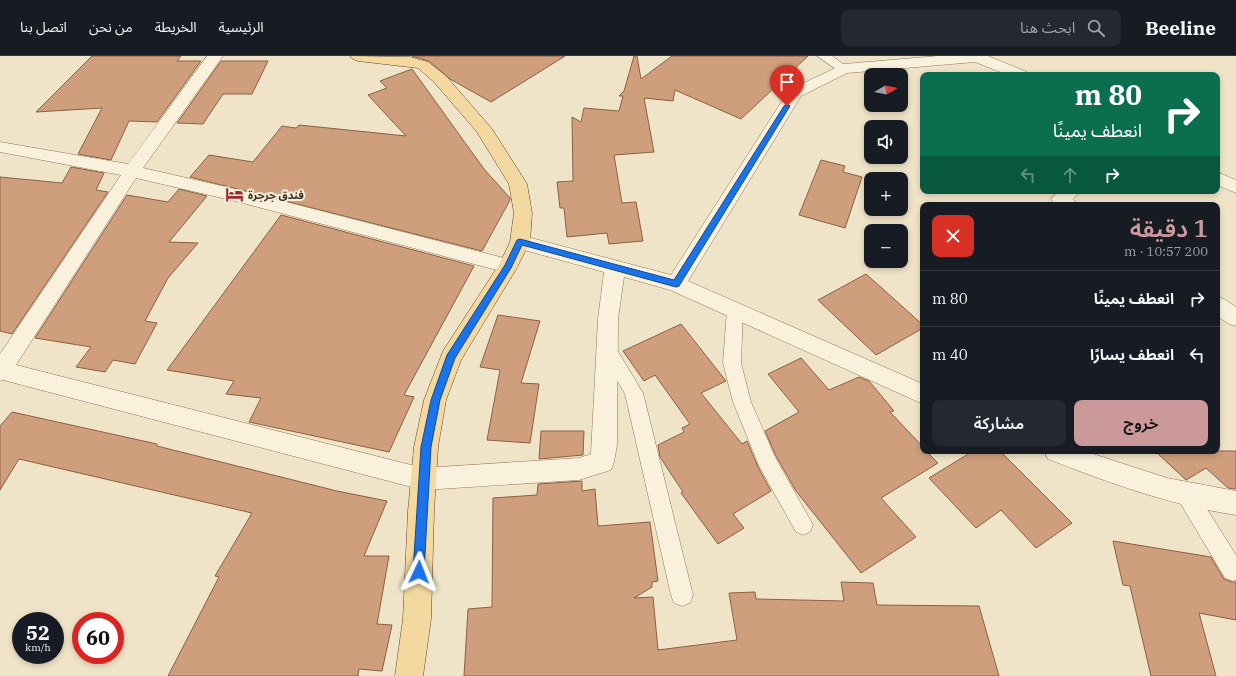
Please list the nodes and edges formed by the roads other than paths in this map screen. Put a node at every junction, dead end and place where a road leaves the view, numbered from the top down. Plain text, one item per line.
1 (215, 56) edge
2 (358, 56) edge
3 (824, 56) edge
4 (976, 57) edge
5 (844, 69) junction
6 (1014, 72) edge
7 (0, 147) edge
8 (132, 171) junction
9 (1220, 179) edge
10 (1236, 187) edge
11 (520, 242) junction
12 (508, 266) junction
13 (615, 267) junction
14 (676, 284) junction
15 (1220, 307) edge
16 (735, 310) junction
17 (1236, 318) edge
18 (607, 348) junction
19 (0, 371) edge
20 (920, 393) edge
21 (1063, 454) edge
22 (423, 479) junction
23 (1186, 494) junction
24 (1236, 503) edge
25 (803, 525) dead end
26 (1233, 570) dead end
27 (682, 595) dead end
28 (409, 676) edge

1 - 8 street
2 - 11 main road
3 - 5 lane
4 - 5 street
4 - 6 street
5 - 14 street
7 - 8 street
8 - 12 street
8 - 19 street
9 - 10 street
11 - 12 main road
11 - 13 street
12 - 22 main road
13 - 14 street
13 - 18 street
14 - 16 street
15 - 17 street
16 - 20 street
16 - 25 lane
18 - 22 street
18 - 27 lane
19 - 22 street
21 - 23 street
22 - 28 main road
23 - 24 street
23 - 26 lane

